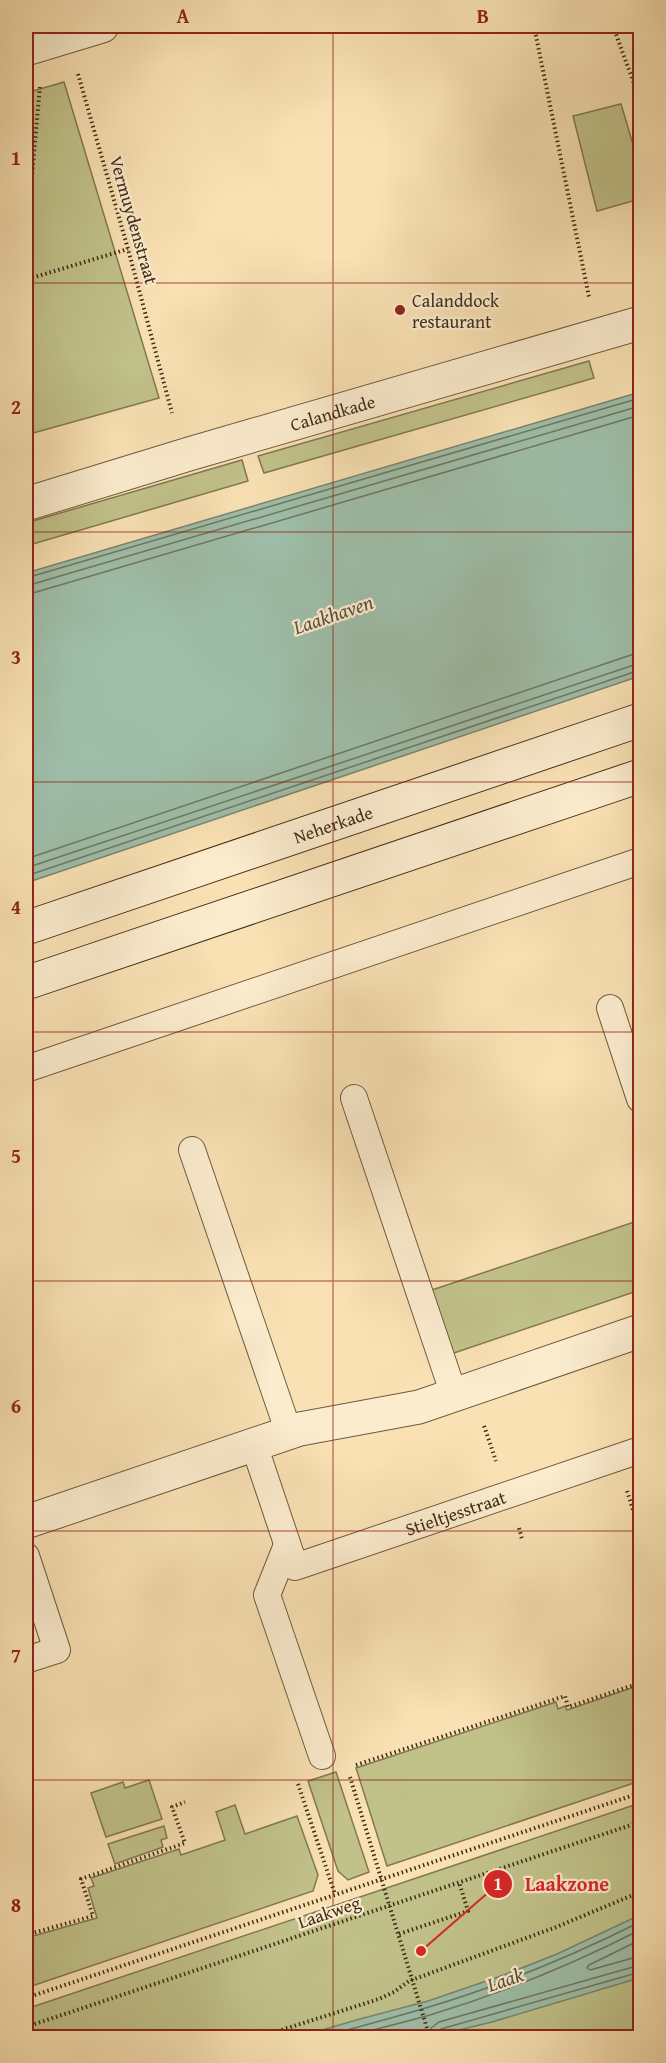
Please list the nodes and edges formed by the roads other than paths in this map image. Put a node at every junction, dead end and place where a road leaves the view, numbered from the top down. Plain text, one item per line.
1 (102, 26) edge
2 (45, 43) edge
3 (640, 323) edge
4 (26, 504) edge
5 (640, 720) edge
6 (640, 776) edge
7 (640, 861) edge
8 (26, 928) edge
9 (26, 983) edge
10 (610, 1008) dead end
11 (26, 1069) edge
12 (354, 1098) dead end
13 (640, 1099) edge
14 (192, 1150) dead end
15 (640, 1332) edge
16 (454, 1395) junction
17 (289, 1433) junction
18 (254, 1445) junction
19 (640, 1450) edge
20 (26, 1522) edge
21 (287, 1545) junction
22 (26, 1556) edge
23 (26, 1660) edge
24 (322, 1756) dead end

1 - 2 street
3 - 4 street, Calandkade
5 - 8 street, Neherkade
6 - 9 street
7 - 11 lane
10 - 13 lane
12 - 16 lane
14 - 17 lane
15 - 16 street
16 - 17 street
17 - 18 street
18 - 20 street
18 - 21 lane, Stieltjesstraat
19 - 21 lane, Stieltjesstraat
21 - 24 lane
22 - 23 lane

